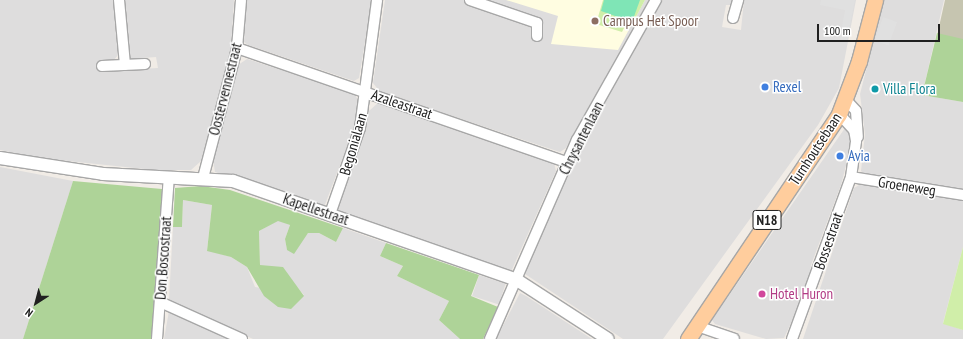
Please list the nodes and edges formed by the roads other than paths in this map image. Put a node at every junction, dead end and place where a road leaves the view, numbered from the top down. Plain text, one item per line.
1 (119, 0) edge
2 (241, 0) edge
3 (378, 0) edge
4 (470, 0) edge
5 (656, 0) edge
6 (738, 0) edge
7 (875, 0) edge
8 (733, 18) dead end
9 (537, 36) dead end
10 (237, 48) junction
11 (145, 64) dead end
12 (125, 65) junction
13 (102, 66) dead end
14 (365, 91) junction
15 (845, 99) junction
16 (839, 114) junction
17 (856, 141) junction
18 (0, 158) edge
19 (567, 162) junction
20 (169, 177) junction
21 (851, 177) junction
22 (203, 178) junction
23 (963, 195) edge
24 (330, 214) junction
25 (517, 280) junction
26 (723, 282) junction
27 (160, 302) junction
28 (697, 326) junction
29 (157, 339) edge
30 (242, 339) edge
31 (490, 339) edge
32 (608, 339) edge
33 (676, 339) edge
34 (688, 339) edge
35 (734, 339) edge
36 (792, 339) edge

1 - 12 street
2 - 10 street, Oostervennestraat
3 - 14 street, Begonialaan
4 - 9 street
5 - 19 street, Chrysantenlaan
6 - 8 street
7 - 15 main road, Turnhoutsebaan / N18
10 - 14 street, Azaleastraat
10 - 22 street, Oostervennestraat
11 - 12 street
12 - 13 street
14 - 19 street, Azaleastraat
14 - 24 street, Begonialaan
15 - 16 main road, Turnhoutsebaan / N18
15 - 17 street, Bossestraat
16 - 17 street
16 - 26 main road, Turnhoutsebaan / N18
17 - 21 street, Bossestraat
18 - 20 street, Kapellestraat
19 - 25 street, Chrysantenlaan
20 - 22 street, Kapellestraat
20 - 27 street, Don Boscostraat
21 - 23 street, Groeneweg
21 - 36 street, Bossestraat
22 - 24 street, Kapellestraat
24 - 25 street, Kapellestraat
25 - 31 street, Chrysantenlaan
25 - 32 street, Kapellestraat
26 - 28 main road, Turnhoutsebaan / N18
26 - 33 main road, Turnhoutsebaan / N18
27 - 29 street, Don Boscostraat
27 - 30 street
28 - 34 main road, Turnhoutsebaan / N18
28 - 35 street

